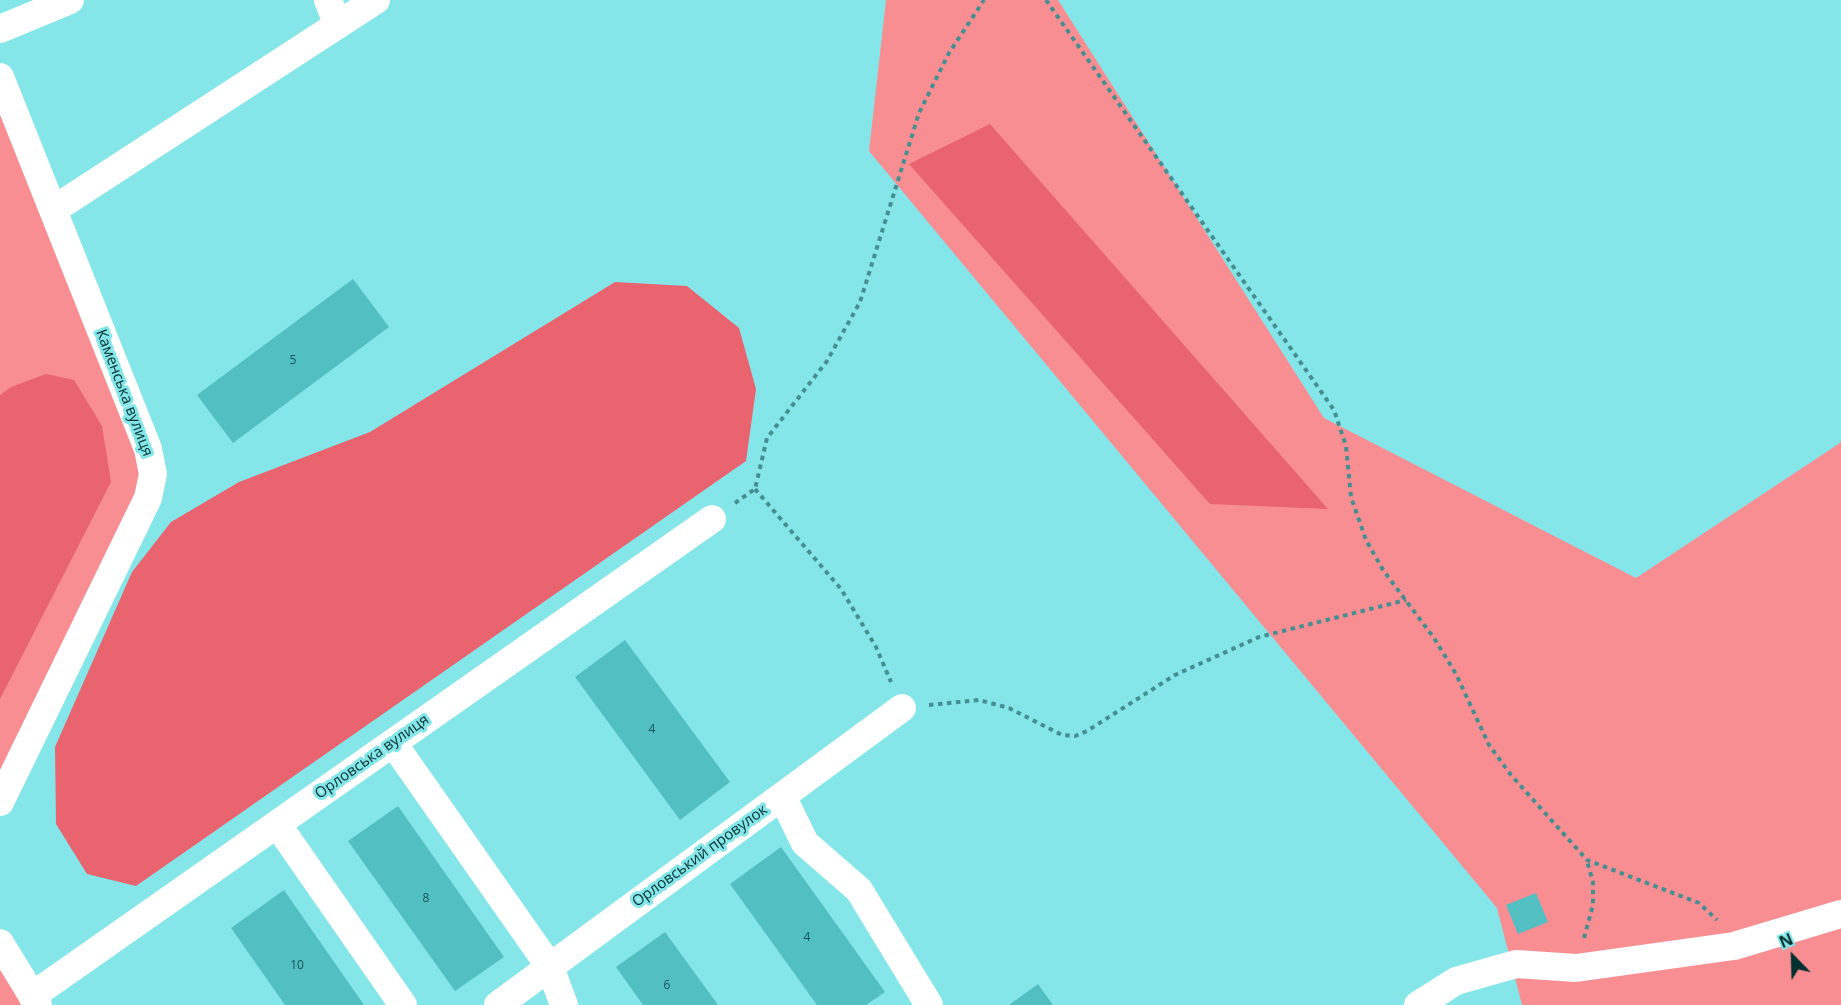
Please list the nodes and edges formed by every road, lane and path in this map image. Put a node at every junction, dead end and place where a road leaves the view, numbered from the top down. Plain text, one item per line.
1 (70, 0) edge
2 (376, 0) edge
3 (984, 0) edge
4 (1046, 0) edge
5 (333, 12) edge
6 (0, 28) edge
7 (0, 77) edge
8 (53, 210) junction
9 (712, 519) dead end
10 (1406, 600) junction
11 (902, 708) junction
12 (393, 743) junction
13 (782, 796) junction
14 (0, 802) edge
15 (277, 824) junction
16 (1587, 860) junction
17 (1841, 915) edge
18 (0, 943) edge
19 (1734, 946) junction
20 (550, 967) junction
21 (1575, 968) junction
22 (35, 1000) edge
23 (403, 1005) edge
24 (498, 1005) edge
25 (564, 1005) edge
26 (929, 1005) edge
27 (1418, 1005) edge

1 - 6 street
2 - 5 street
3 - 11 path
4 - 10 path
5 - 8 street
7 - 8 street, Каменська вулиця
8 - 14 street, Каменська вулиця
9 - 12 street, Орловська вулиця
10 - 11 path
10 - 16 path
11 - 13 street, Орловський провулок
12 - 15 street, Орловська вулиця
12 - 20 street
13 - 20 street, Орловський провулок
13 - 26 street
15 - 22 street, Орловська вулиця
15 - 23 street
16 - 19 path
16 - 21 path
17 - 19 street
18 - 22 street
19 - 21 street
20 - 24 street, Орловський провулок
20 - 25 street
21 - 27 street

